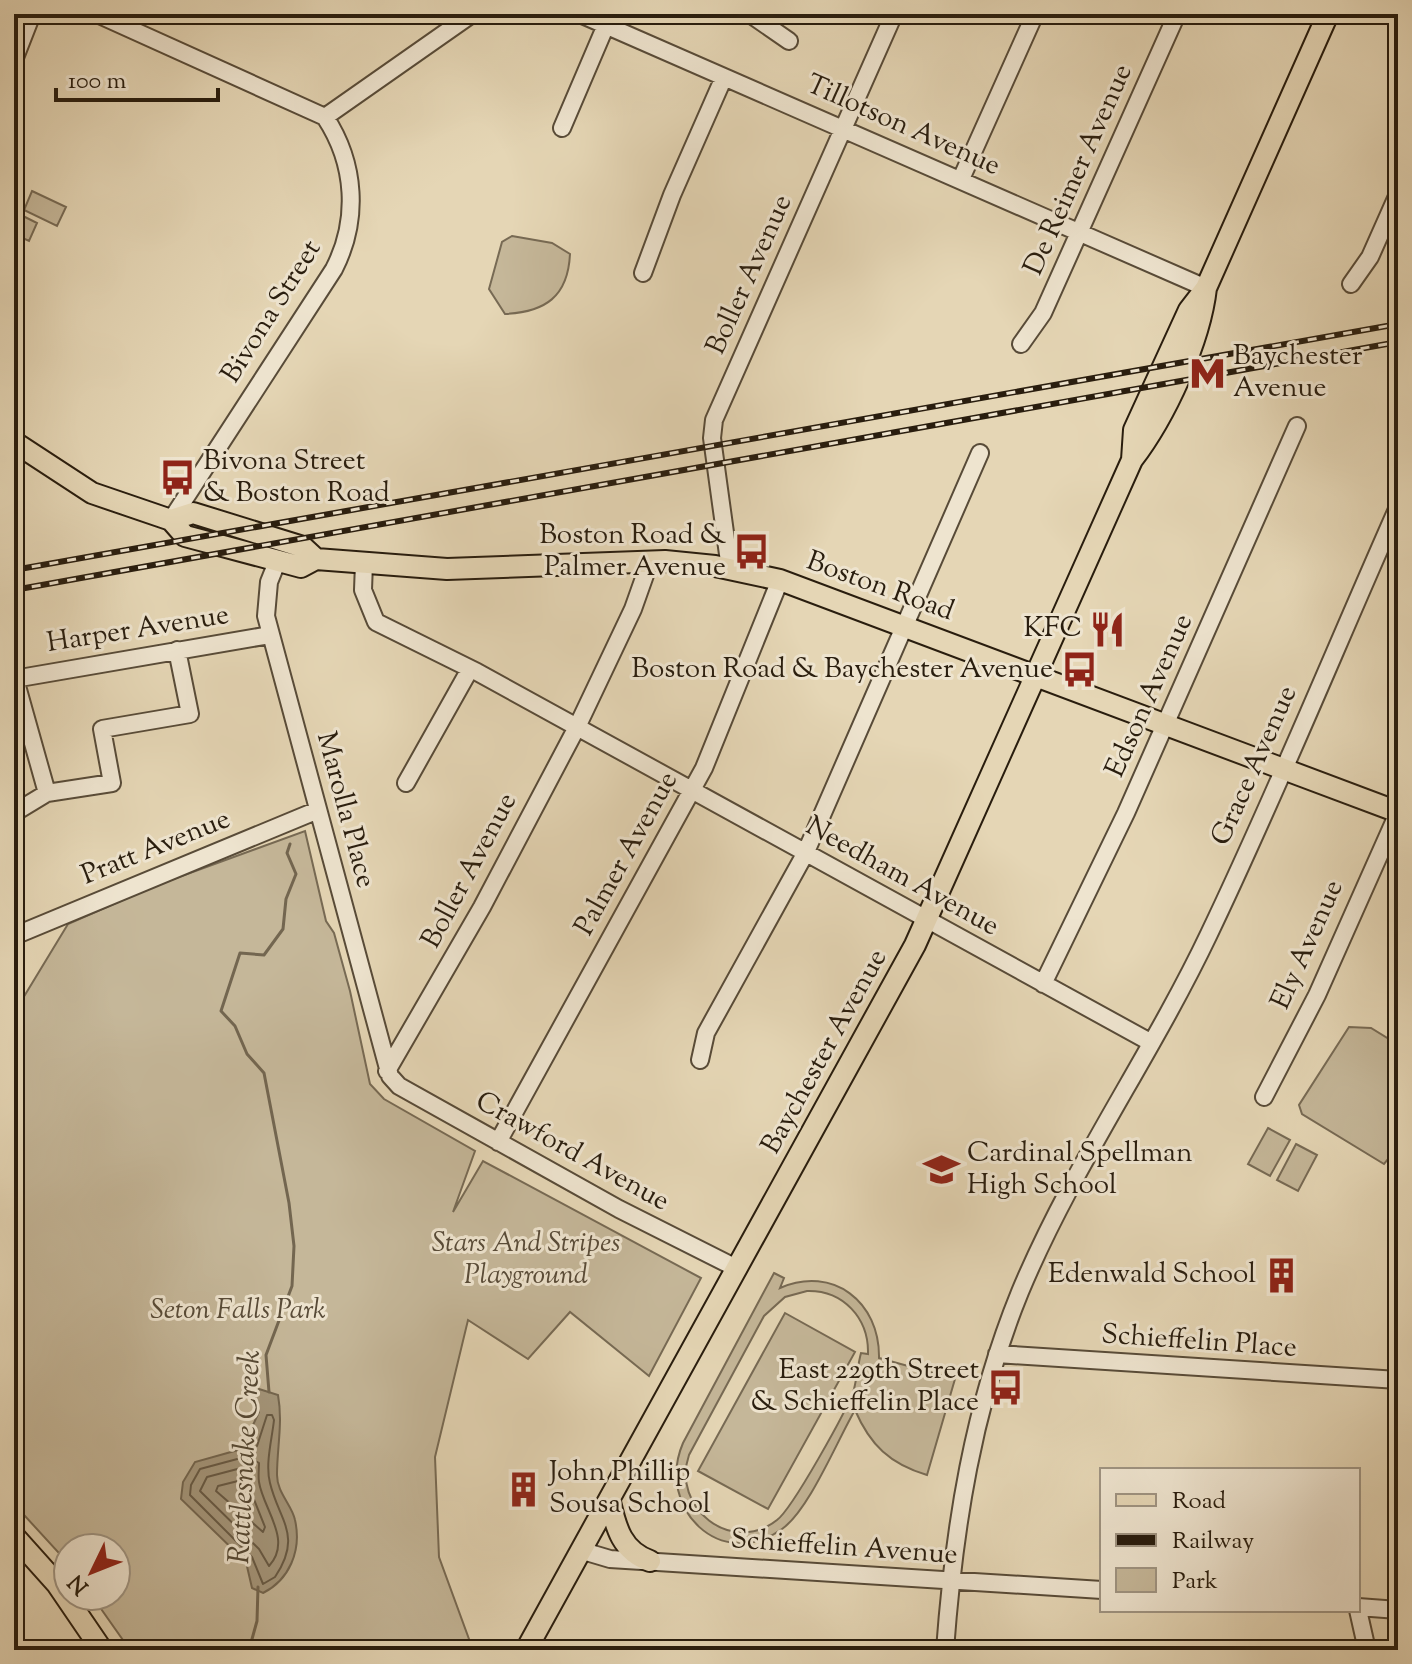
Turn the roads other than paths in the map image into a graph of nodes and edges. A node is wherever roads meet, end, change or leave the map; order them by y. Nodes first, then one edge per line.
1 (32, 14) edge
2 (97, 14) edge
3 (472, 14) edge
4 (580, 14) edge
5 (894, 14) edge
6 (1035, 14) edge
7 (1177, 14) edge
8 (1328, 14) edge
9 (1392, 14) edge
10 (752, 15) edge
11 (1398, 17) edge
12 (606, 25) junction
13 (789, 41) dead end
14 (14, 60) edge
15 (724, 77) junction
16 (325, 117) junction
17 (562, 128) dead end
18 (845, 128) junction
19 (961, 179) junction
20 (1398, 194) edge
21 (1079, 232) junction
22 (643, 273) dead end
23 (1351, 284) dead end
24 (1206, 288) junction
25 (1021, 344) dead end
26 (1297, 426) dead end
27 (14, 442) edge
28 (980, 453) dead end
29 (1398, 507) edge
30 (171, 520) junction
31 (316, 559) junction
32 (650, 561) junction
33 (277, 562) junction
34 (364, 563) junction
35 (730, 569) junction
36 (780, 580) junction
37 (905, 626) junction
38 (270, 635) junction
39 (177, 650) junction
40 (470, 669) junction
41 (1035, 673) junction
42 (15, 679) edge
43 (1166, 724) junction
44 (577, 727) junction
45 (1283, 768) junction
46 (406, 783) dead end
47 (691, 792) junction
48 (47, 793) junction
49 (318, 810) junction
50 (1398, 812) edge
51 (14, 813) edge
52 (805, 854) junction
53 (927, 921) junction
54 (14, 936) edge
55 (1043, 984) junction
56 (1150, 1042) junction
57 (700, 1060) dead end
58 (387, 1071) junction
59 (1264, 1097) dead end
60 (498, 1142) junction
61 (738, 1269) junction
62 (997, 1354) junction
63 (1398, 1380) edge
64 (610, 1502) junction
65 (14, 1536) edge
66 (583, 1551) junction
67 (650, 1561) junction
68 (950, 1581) junction
69 (1100, 1590) edge
70 (1360, 1608) edge
71 (1398, 1610) edge
72 (1359, 1612) edge
73 (98, 1648) edge
74 (526, 1650) edge
75 (945, 1650) edge
76 (1367, 1650) edge

1 - 14 street
2 - 16 street
3 - 16 street
4 - 12 street, Tillotson Avenue
5 - 18 street, Boller Avenue
6 - 19 street
7 - 21 street, De Reimer Avenue
8 - 24 main road, Baychester Avenue
9 - 11 street
10 - 13 street
12 - 15 street, Tillotson Avenue
12 - 17 street
15 - 18 street, Tillotson Avenue
15 - 22 street
16 - 30 street, Bivona Street
18 - 19 street, Tillotson Avenue
18 - 35 street, Boller Avenue
19 - 21 street, Tillotson Avenue
20 - 23 street
21 - 24 street, Tillotson Avenue
21 - 25 street, De Reimer Avenue
24 - 41 main road, Baychester Avenue
26 - 43 street, Edson Avenue
27 - 30 main road, Boston Road
28 - 37 street
29 - 45 street, Grace Avenue
30 - 31 main road, Boston Road
30 - 33 main road, Boston Road
31 - 33 main road, Boston Road
31 - 34 main road, Boston Road
32 - 34 main road, Boston Road
32 - 35 main road, Boston Road
32 - 44 street, Boller Avenue
33 - 38 street, Marolla Place
34 - 40 street, Needham Avenue
35 - 36 main road, Boston Road
36 - 37 main road, Boston Road
36 - 47 street, Palmer Avenue
37 - 41 main road, Boston Road
37 - 52 street
38 - 39 street, Harper Avenue
38 - 49 street, Marolla Place
39 - 42 street, Harper Avenue
39 - 48 street
40 - 44 street, Needham Avenue
40 - 46 street
41 - 43 main road, Boston Road
41 - 53 main road, Baychester Avenue
42 - 48 street
43 - 45 main road, Boston Road
43 - 55 street, Edson Avenue
44 - 47 street, Needham Avenue
44 - 58 street, Boller Avenue
45 - 50 main road, Boston Road
45 - 56 street, Grace Avenue
47 - 52 street, Needham Avenue
47 - 60 street, Palmer Avenue
48 - 51 street
49 - 54 street, Pratt Avenue
49 - 58 street, Marolla Place
50 - 59 street, Ely Avenue
52 - 53 street, Needham Avenue
52 - 57 street
53 - 55 street, Needham Avenue
53 - 61 main road, Baychester Avenue
55 - 56 street, Needham Avenue
56 - 62 street
58 - 60 street, Crawford Avenue
60 - 61 street, Crawford Avenue
61 - 64 main road, Baychester Avenue
62 - 63 street, Schieffelin Place
62 - 68 street
64 - 66 main road, Baychester Avenue
64 - 67 main road
65 - 73 main road
66 - 67 street, Schieffelin Avenue
66 - 74 main road, Baychester Avenue
67 - 68 street, Schieffelin Avenue
68 - 69 street, Schieffelin Avenue
68 - 75 street
70 - 71 street
72 - 76 street

